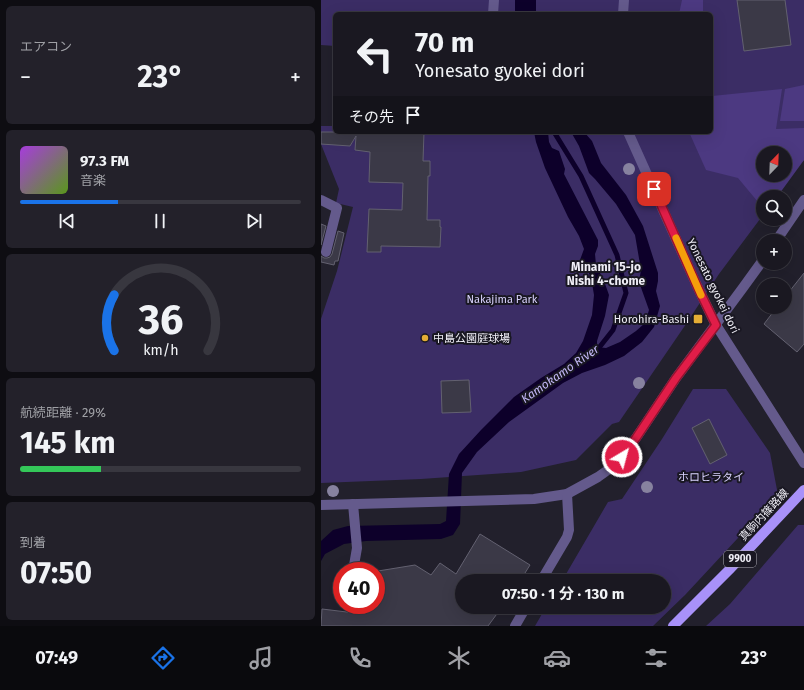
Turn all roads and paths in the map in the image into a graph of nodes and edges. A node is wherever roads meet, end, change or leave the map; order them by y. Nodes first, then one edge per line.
1 (494, 0) edge
2 (624, 0) edge
3 (493, 12) edge
4 (623, 12) edge
5 (629, 134) edge
6 (321, 200) edge
7 (804, 200) edge
8 (781, 234) edge
9 (327, 252) dead end
10 (756, 270) edge
11 (716, 325) junction
12 (804, 463) edge
13 (804, 490) edge
14 (567, 494) junction
15 (353, 504) junction
16 (321, 505) edge
17 (355, 562) edge
18 (545, 574) edge
19 (522, 614) edge
20 (515, 626) edge
21 (673, 626) edge

1 - 3 street
2 - 4 street
5 - 11 street, Yonesato gyokei dori
6 - 9 street
7 - 8 street
10 - 11 street
11 - 12 street, Yonesato gyokei dori
11 - 14 street
13 - 21 main road, 真駒内篠路線 / 9900
14 - 15 street
14 - 18 street
15 - 16 street
15 - 17 street
19 - 20 street

